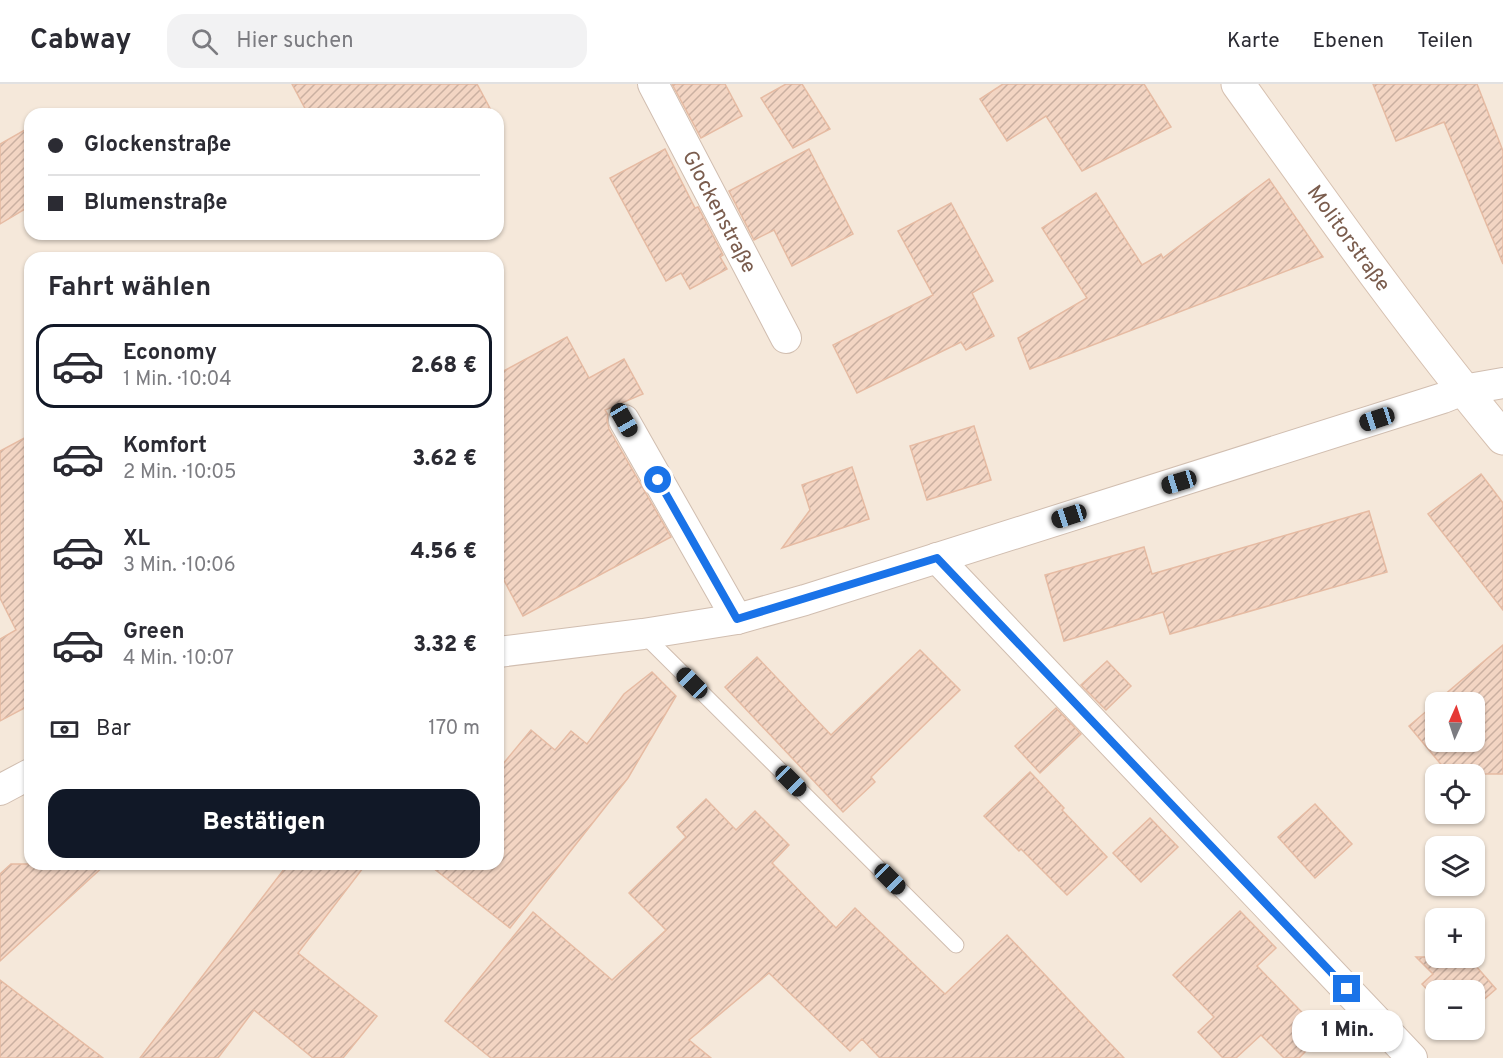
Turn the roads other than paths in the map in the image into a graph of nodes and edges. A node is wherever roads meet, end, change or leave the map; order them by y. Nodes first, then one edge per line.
1 (653, 84) edge
2 (1238, 84) edge
3 (786, 338) dead end
4 (1503, 383) edge
5 (1463, 390) junction
6 (624, 420) dead end
7 (1503, 438) edge
8 (937, 558) junction
9 (737, 619) junction
10 (643, 634) junction
11 (504, 651) edge
12 (24, 777) edge
13 (0, 790) edge
14 (956, 945) dead end
15 (1412, 1058) edge

1 - 3 street, Glockenstraße
2 - 5 main road, Molitorstraße
4 - 5 street
5 - 7 main road, Molitorstraße
5 - 8 street
6 - 9 street
8 - 9 street
8 - 15 street
9 - 10 street
10 - 11 street
10 - 14 lane
12 - 13 street

